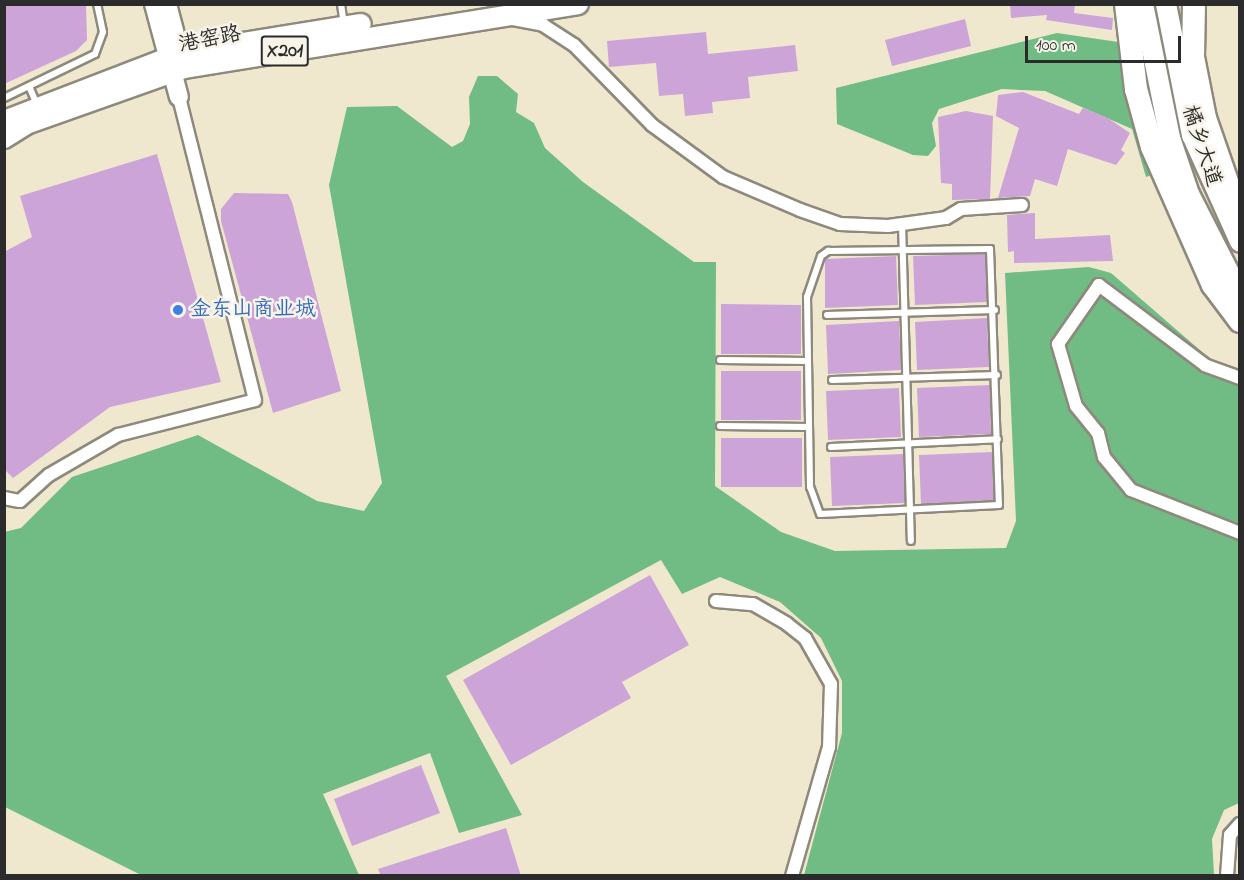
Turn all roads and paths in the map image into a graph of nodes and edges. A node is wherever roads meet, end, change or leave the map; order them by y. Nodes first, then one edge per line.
1 (97, 4) edge
2 (154, 4) edge
3 (168, 4) edge
4 (341, 4) edge
5 (578, 4) edge
6 (1166, 4) edge
7 (1194, 4) edge
8 (1138, 5) edge
9 (487, 10) edge
10 (344, 27) junction
11 (177, 63) junction
12 (29, 86) junction
13 (179, 97) joint
14 (4, 98) edge
15 (38, 105) junction
16 (4, 121) edge
17 (4, 138) edge
18 (1022, 205) dead end
19 (1239, 219) edge
20 (902, 224) junction
21 (1239, 242) edge
22 (903, 249) junction
23 (1239, 294) edge
24 (995, 310) junction
25 (905, 313) junction
26 (827, 315) dead end
27 (1239, 321) edge
28 (720, 360) dead end
29 (808, 361) junction
30 (997, 375) junction
31 (907, 378) junction
32 (1239, 378) edge
33 (832, 380) dead end
34 (720, 426) dead end
35 (809, 427) junction
36 (998, 439) junction
37 (908, 443) junction
38 (831, 447) dead end
39 (4, 498) edge
40 (910, 512) junction
41 (1239, 533) edge
42 (911, 541) dead end
43 (716, 601) dead end
44 (1239, 824) edge
45 (792, 876) edge
46 (1227, 876) edge

1 - 12 lane
2 - 11 main road
3 - 11 main road
4 - 10 lane
5 - 9 main road, 港窑路 / X201
6 - 21 main road, 橘乡大道
7 - 19 highway
8 - 23 main road, 橘乡大道
8 - 27 highway
9 - 10 main road, 港窑路 / X201
9 - 11 main road, 港窑路 / X201
9 - 20 street
10 - 11 main road, 港窑路 / X201
11 - 13 main road
11 - 15 main road, 港窑路 / X201
11 - 17 main road, 港窑路 / X201
12 - 14 lane
12 - 15 lane
13 - 39 street
15 - 16 main road, 港窑路 / X201
18 - 20 street
20 - 22 lane
22 - 24 lane
22 - 25 lane
22 - 29 lane
24 - 25 lane
24 - 30 lane
25 - 26 lane
25 - 31 lane
28 - 29 lane
29 - 35 lane
30 - 31 lane
30 - 36 lane
31 - 33 lane
31 - 37 lane
32 - 41 street
34 - 35 lane
35 - 40 lane
36 - 37 lane
36 - 40 lane
37 - 38 lane
37 - 40 lane
40 - 42 lane
43 - 45 street
44 - 46 street

